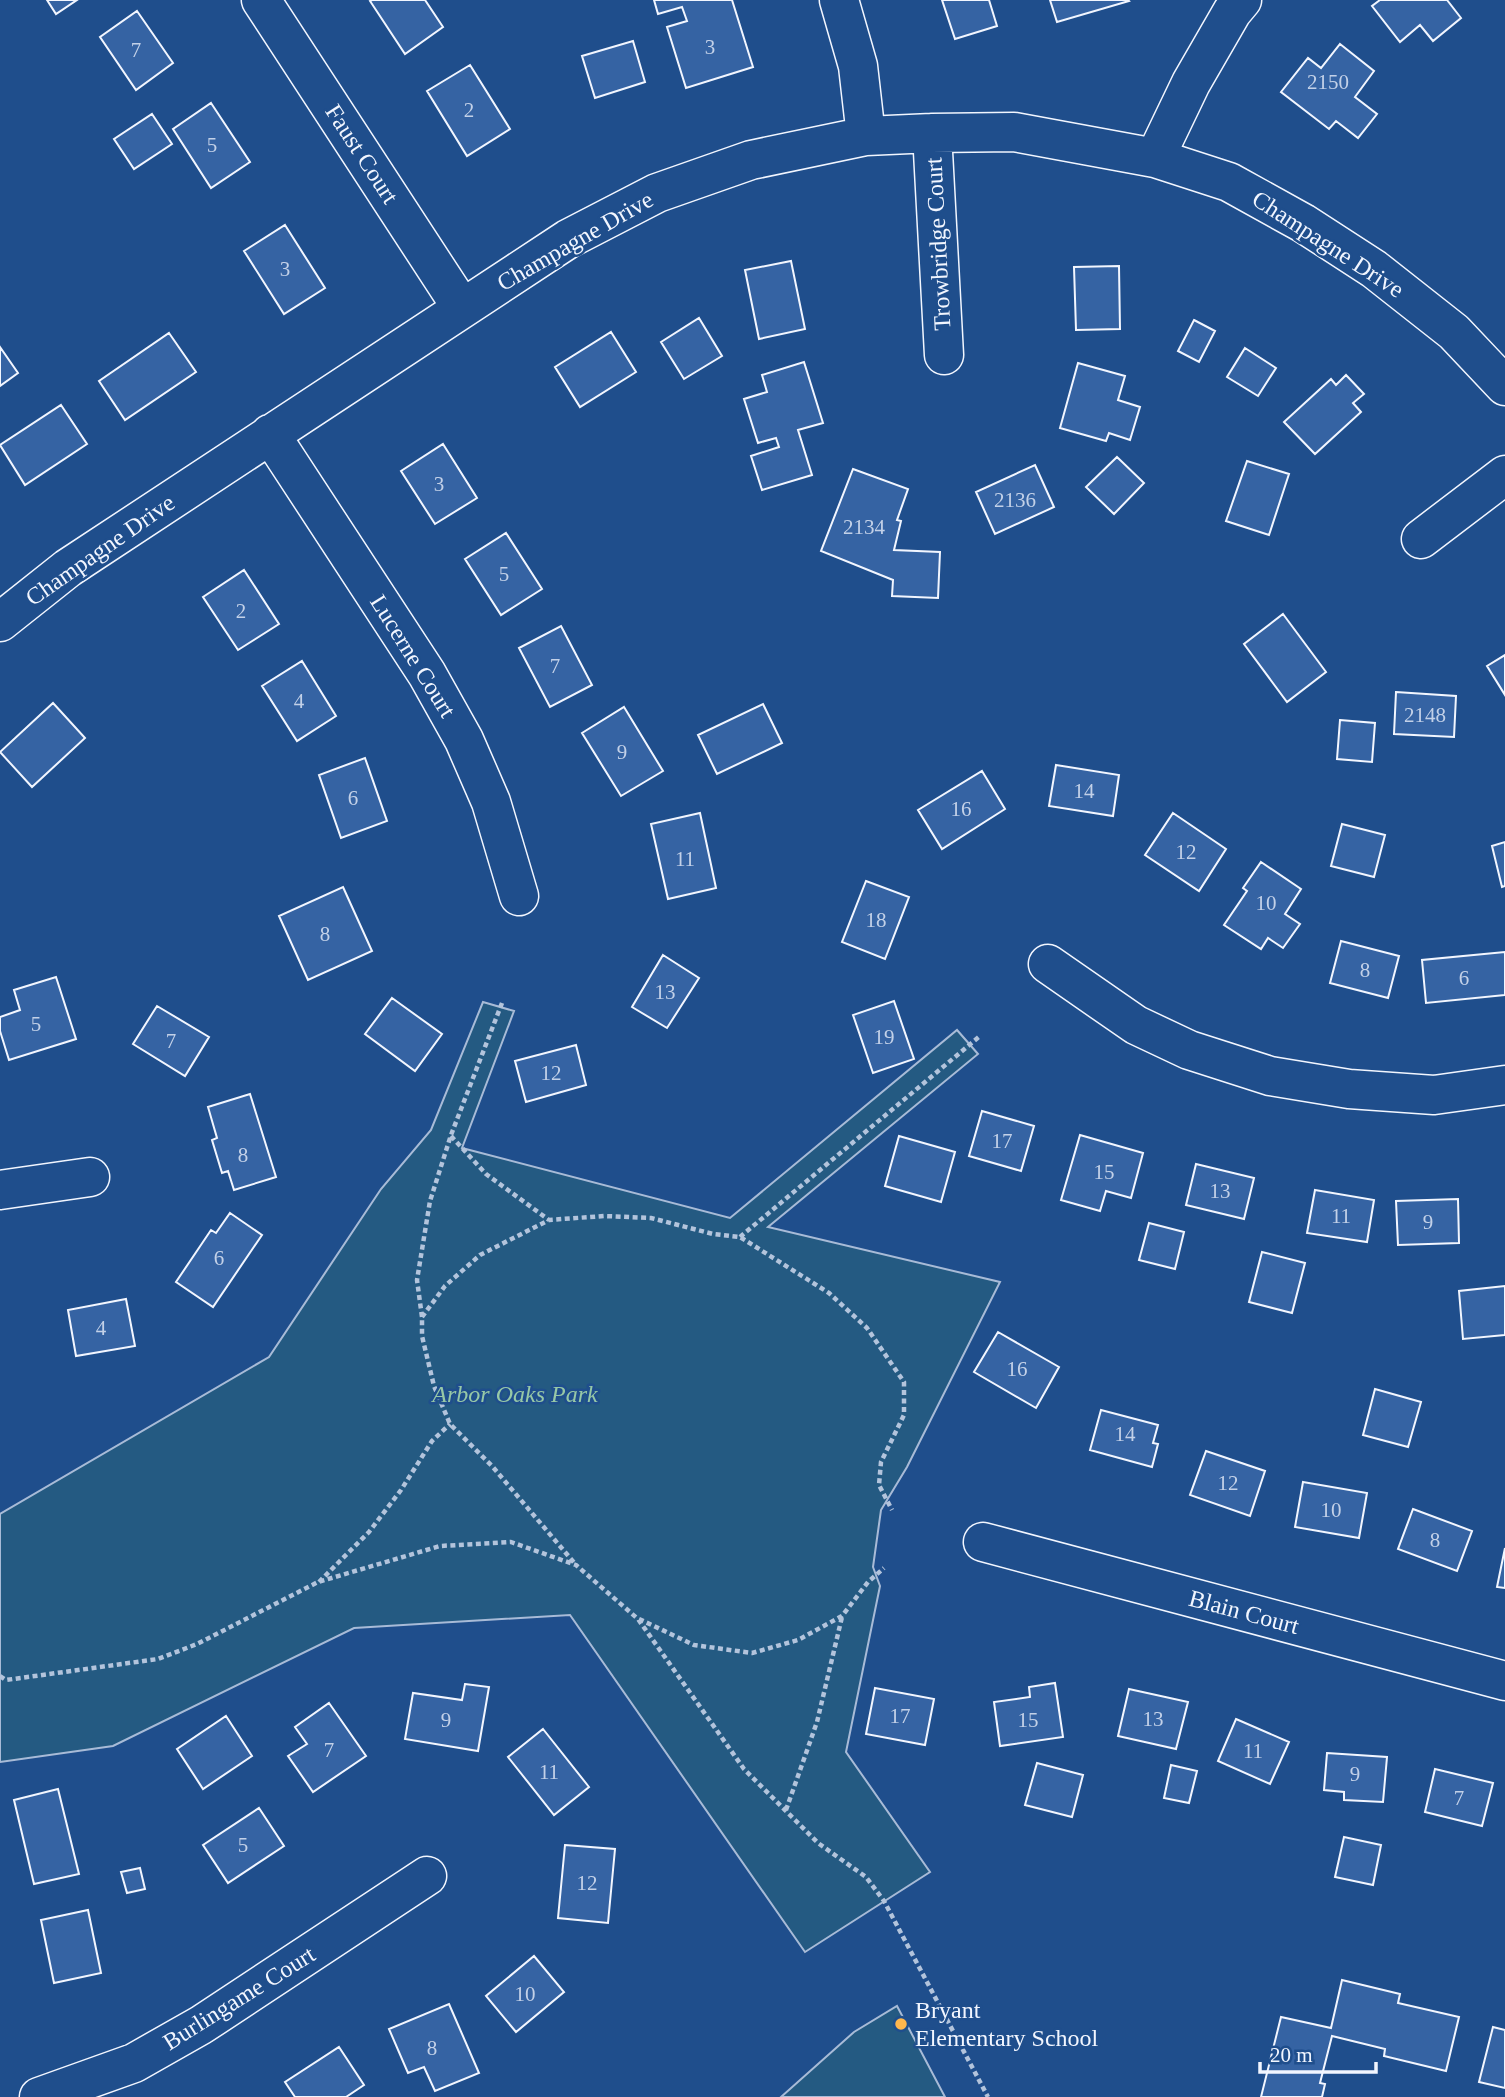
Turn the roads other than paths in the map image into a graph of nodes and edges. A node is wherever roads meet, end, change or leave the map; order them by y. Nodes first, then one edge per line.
1 (261, 0) edge
2 (839, 0) edge
3 (1242, 0) edge
4 (932, 132) junction
5 (866, 136) junction
6 (1155, 158) junction
7 (462, 308) junction
8 (944, 355) dead end
9 (1505, 386) edge
10 (270, 434) junction
11 (1505, 474) edge
12 (1421, 540) dead end
13 (1, 617) edge
14 (519, 896) dead end
15 (1048, 964) dead end
16 (1505, 1085) edge
17 (90, 1177) dead end
18 (0, 1191) edge
19 (983, 1542) dead end
20 (1505, 1681) edge
21 (427, 1876) dead end
22 (39, 2097) edge

1 - 7 street, Faust Court
2 - 5 street
3 - 6 street
4 - 5 street, Champagne Drive
4 - 6 street, Champagne Drive
4 - 8 street, Trowbridge Court
5 - 7 street, Champagne Drive
6 - 9 street, Champagne Drive
7 - 10 street, Champagne Drive
10 - 13 street, Champagne Drive
10 - 14 street, Lucerne Court
11 - 12 street
15 - 16 street
17 - 18 street
19 - 20 street, Blain Court
21 - 22 street, Burlingame Court

